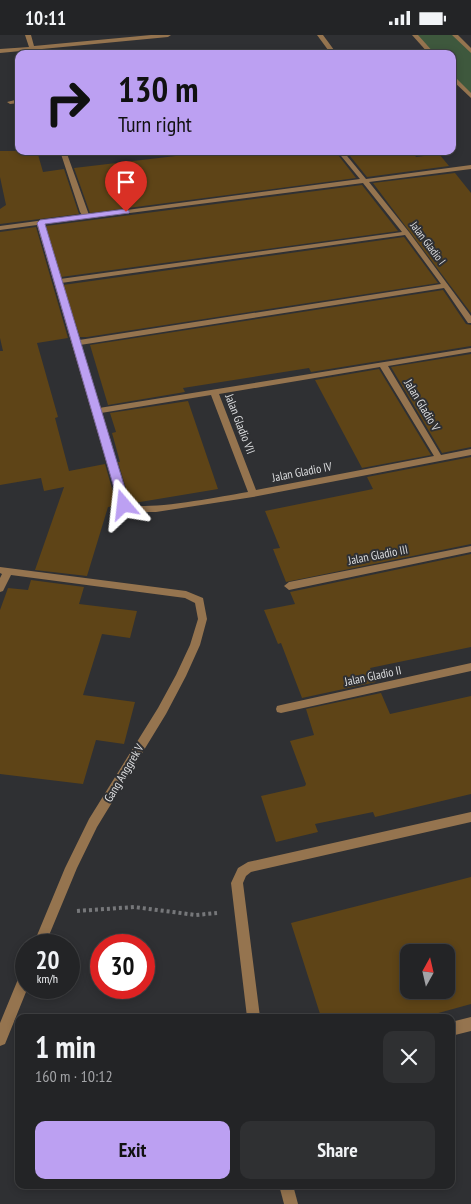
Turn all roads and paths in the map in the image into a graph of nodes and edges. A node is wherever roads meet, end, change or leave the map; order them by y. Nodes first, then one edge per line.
1 (28, 35) edge
2 (168, 35) edge
3 (320, 35) edge
4 (415, 35) edge
5 (455, 35) edge
6 (32, 48) junction
7 (331, 50) edge
8 (428, 50) edge
9 (0, 51) edge
10 (471, 51) edge
11 (456, 80) edge
12 (471, 96) edge
13 (15, 101) edge
14 (10, 102) dead end
15 (64, 155) edge
16 (343, 155) edge
17 (471, 167) edge
18 (364, 181) junction
19 (87, 217) junction
20 (40, 223) junction
21 (0, 228) edge
22 (407, 233) junction
23 (58, 281) junction
24 (445, 286) junction
25 (471, 321) edge
26 (76, 343) junction
27 (471, 351) edge
28 (383, 365) junction
29 (214, 392) junction
30 (96, 411) junction
31 (471, 452) edge
32 (440, 458) junction
33 (253, 493) junction
34 (471, 549) edge
35 (4, 571) edge
36 (290, 586) dead end
37 (0, 588) edge
38 (471, 667) edge
39 (281, 709) dead end
40 (471, 817) edge
41 (240, 911) junction
42 (47, 927) junction
43 (44, 934) edge
44 (17, 999) edge
45 (253, 1014) edge
46 (471, 1024) edge
47 (455, 1028) edge
48 (0, 1039) edge
49 (287, 1189) edge
50 (291, 1204) edge

1 - 6 street
2 - 6 street
3 - 7 street
4 - 8 street
5 - 10 street
6 - 9 street
11 - 12 street
13 - 14 street
15 - 19 street
16 - 18 street, Jalan Gladio I
17 - 18 street
18 - 19 street
18 - 22 street, Jalan Gladio I
19 - 20 street
20 - 21 street
20 - 23 street
22 - 23 street
22 - 24 street, Jalan Gladio I
23 - 26 street
24 - 25 street, Jalan Gladio I
24 - 26 street
26 - 30 street
27 - 28 street
28 - 29 street
28 - 32 street, Jalan Gladio V
29 - 30 street
29 - 33 street, Jalan Gladio VII
30 - 33 street, Jalan Gladio IV
31 - 32 street, Jalan Gladio IV
32 - 33 street, Jalan Gladio IV
34 - 36 street, Jalan Gladio III
35 - 37 street
35 - 42 street, Gang Anggrek V
38 - 39 street, Jalan Gladio II
40 - 41 street
41 - 42 path
41 - 45 street
42 - 43 street, Gang Anggrek V
44 - 48 street
46 - 47 street
49 - 50 street

